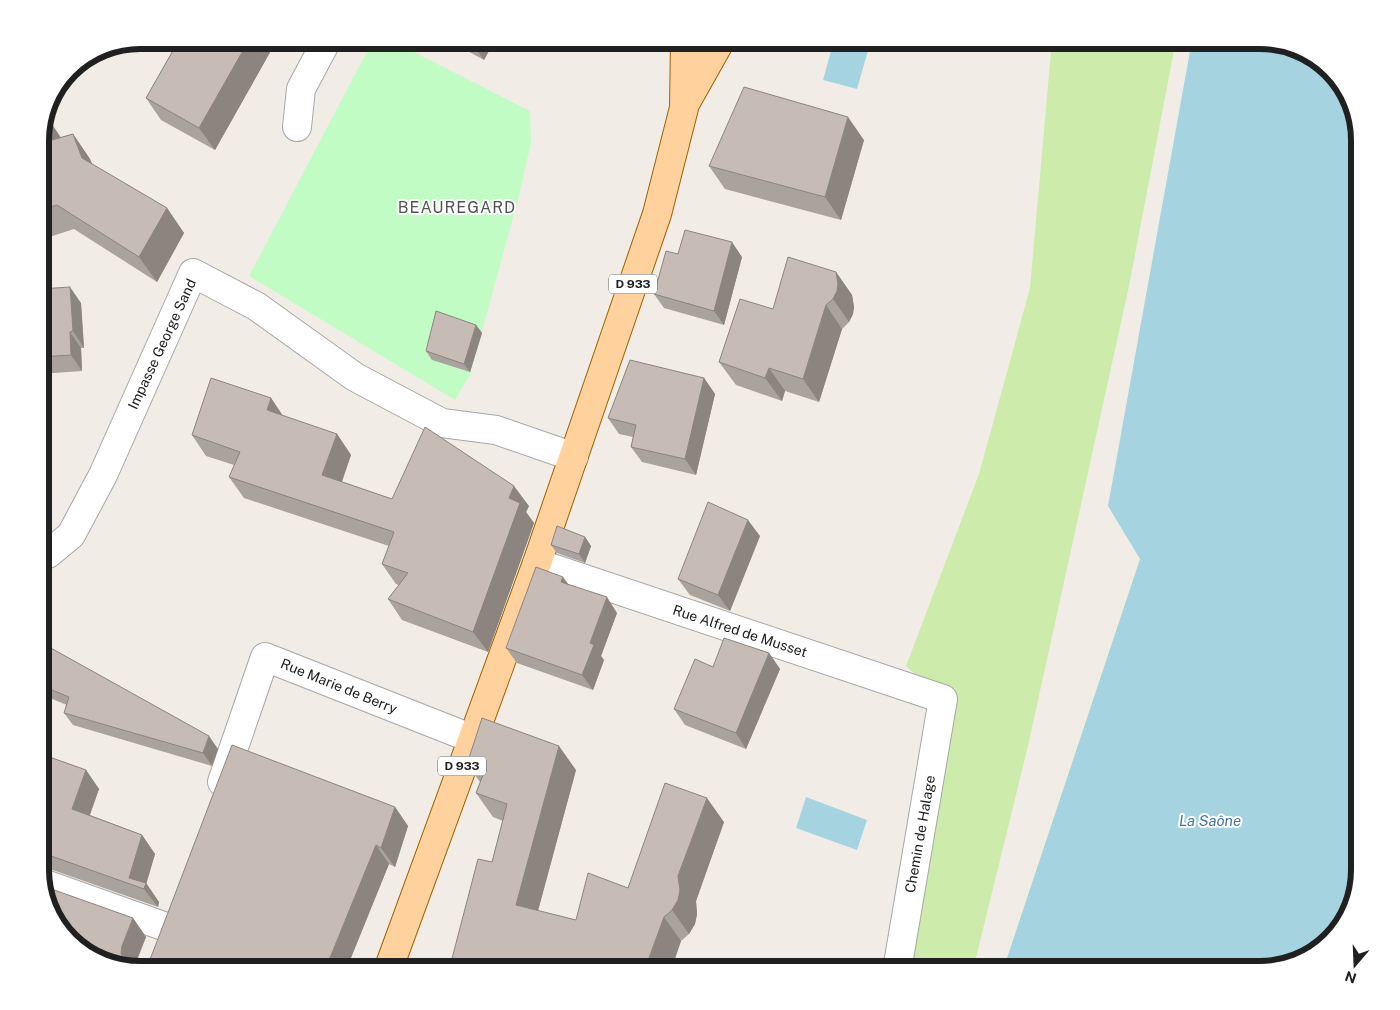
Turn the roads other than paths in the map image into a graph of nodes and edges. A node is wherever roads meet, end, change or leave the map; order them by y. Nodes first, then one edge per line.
1 (322, 49) edge
2 (685, 49) edge
3 (716, 49) edge
4 (684, 108) junction
5 (297, 127) dead end
6 (574, 457) junction
7 (49, 553) edge
8 (538, 563) junction
9 (943, 698) joint
10 (472, 739) junction
11 (213, 806) edge
12 (51, 886) edge
13 (177, 901) edge
14 (166, 927) junction
15 (156, 953) edge
16 (398, 961) edge
17 (899, 961) edge

1 - 5 street
2 - 4 main road, D 933
3 - 4 main road, D 933
4 - 6 main road, D 933
6 - 7 street, Impasse George Sand
6 - 8 main road, D 933
8 - 9 street, Rue Alfred de Musset
8 - 10 main road, D 933
9 - 17 street, Chemin de Halage
10 - 11 street, Rue Marie de Berry
10 - 16 main road, D 933
12 - 14 street
13 - 14 street
14 - 15 street

